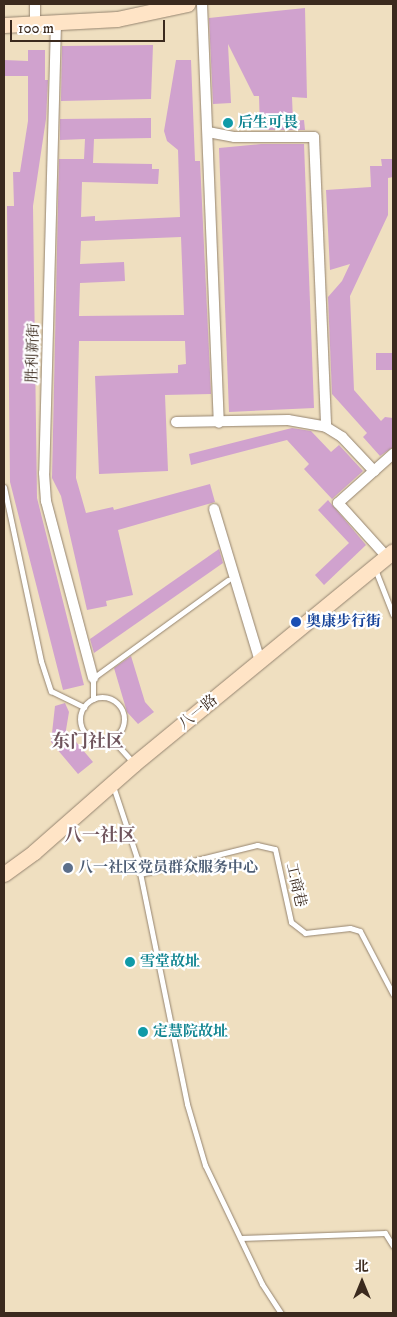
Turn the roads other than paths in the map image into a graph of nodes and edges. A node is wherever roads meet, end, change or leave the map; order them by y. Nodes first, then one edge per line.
1 (35, 4) edge
2 (187, 4) edge
3 (202, 4) edge
4 (56, 22) junction
5 (35, 24) junction
6 (4, 25) edge
7 (208, 132) junction
8 (176, 422) dead end
9 (219, 422) junction
10 (326, 426) junction
11 (393, 454) edge
12 (374, 471) junction
13 (4, 487) edge
14 (214, 509) dead end
15 (390, 554) edge
16 (375, 568) junction
17 (228, 580) dead end
18 (393, 615) edge
19 (260, 661) junction
20 (93, 678) junction
21 (93, 699) junction
22 (84, 706) junction
23 (112, 739) junction
24 (134, 764) junction
25 (112, 784) junction
26 (4, 874) edge
27 (140, 874) junction
28 (393, 994) edge
29 (241, 1238) junction
30 (393, 1246) edge
31 (281, 1313) edge

1 - 5 street
2 - 4 main road
3 - 7 street
4 - 5 main road
4 - 20 street, 胜利新街
5 - 6 main road
7 - 9 street
7 - 10 street
8 - 9 street
9 - 10 street
10 - 12 street
11 - 12 street
12 - 15 street
13 - 22 lane
14 - 19 street
15 - 16 main road, 八一路
16 - 18 lane
16 - 19 main road, 八一路
17 - 20 lane
19 - 24 main road, 八一路
20 - 21 lane
21 - 22 lane
21 - 23 lane
22 - 23 lane
23 - 24 lane
24 - 25 main road, 八一路
25 - 26 main road, 八一路
25 - 27 lane
27 - 28 lane, 工商巷
27 - 29 lane
29 - 30 lane
29 - 31 lane

